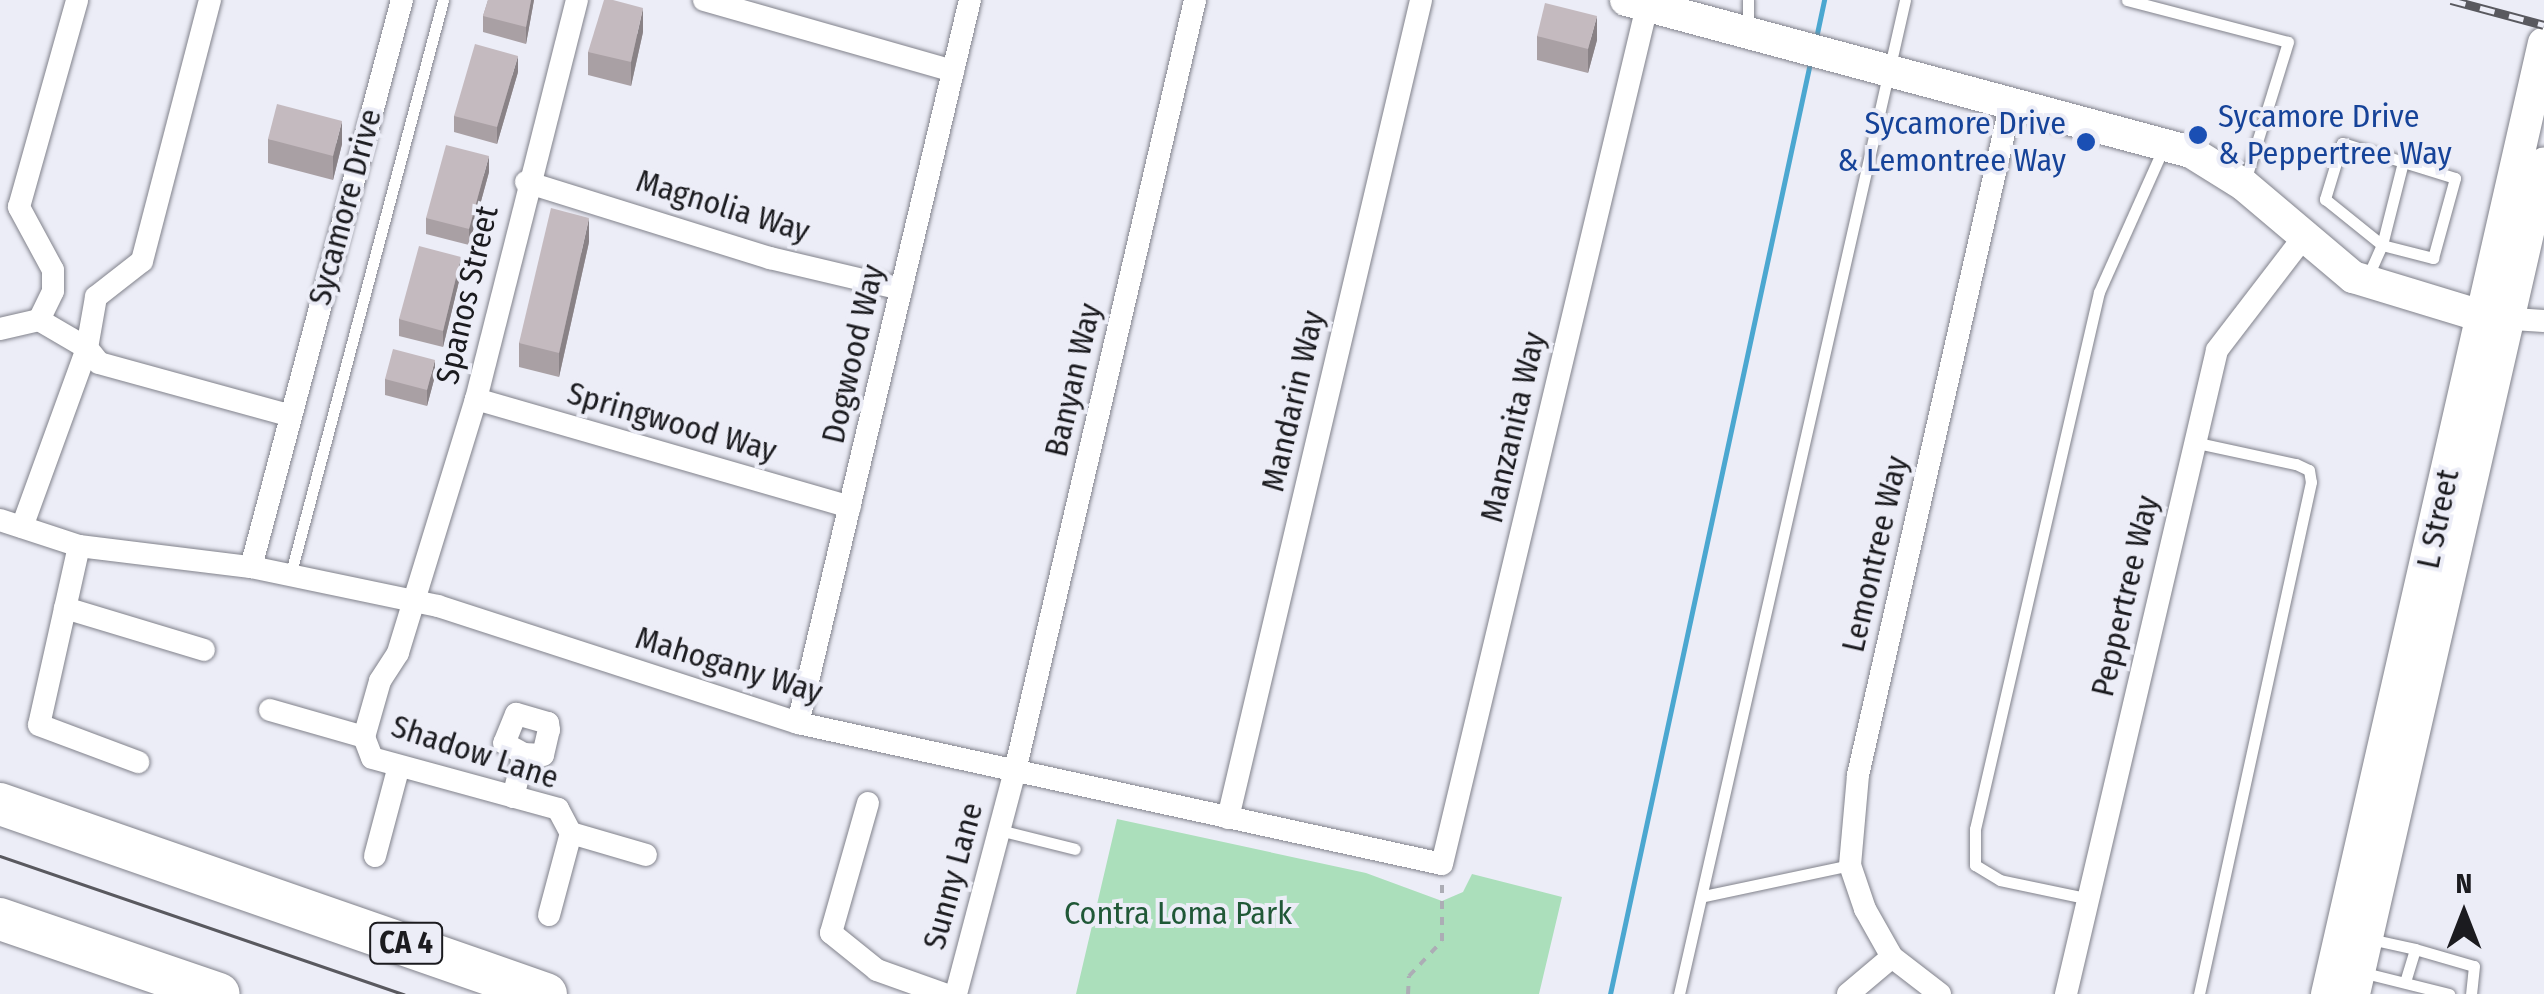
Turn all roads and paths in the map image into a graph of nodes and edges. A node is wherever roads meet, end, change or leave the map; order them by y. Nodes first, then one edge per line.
1 (77, 0) edge
2 (210, 0) edge
3 (402, 0) edge
4 (442, 0) edge
5 (576, 0) edge
6 (704, 0) edge
7 (970, 0) edge
8 (1196, 0) edge
9 (1421, 0) edge
10 (1906, 0) edge
11 (2126, 0) edge
12 (1637, 3) edge
13 (732, 4) edge
14 (1748, 16) edge
15 (2544, 42) edge
16 (1891, 70) junction
17 (954, 72) junction
18 (2011, 102) junction
19 (2166, 143) junction
20 (2403, 162) junction
21 (2544, 163) edge
22 (526, 182) junction
23 (2244, 185) junction
24 (2303, 238) junction
25 (2382, 245) junction
26 (2365, 283) junction
27 (901, 288) junction
28 (2495, 318) junction
29 (39, 320) junction
30 (2544, 321) edge
31 (0, 328) edge
32 (88, 348) junction
33 (476, 399) junction
34 (288, 415) junction
35 (2193, 442) junction
36 (850, 507) junction
37 (11, 524) edge
38 (79, 546) junction
39 (251, 567) junction
40 (289, 578) junction
41 (411, 602) junction
42 (65, 608) junction
43 (204, 650) dead end
44 (270, 710) dead end
45 (798, 723) junction
46 (364, 737) junction
47 (524, 754) dead end
48 (138, 762) dead end
49 (399, 766) junction
50 (1014, 775) junction
51 (513, 797) junction
52 (868, 803) dead end
53 (0, 804) edge
54 (1228, 818) junction
55 (999, 830) junction
56 (570, 833) junction
57 (1075, 849) dead end
58 (646, 855) dead end
59 (374, 856) dead end
60 (1442, 864) junction
61 (1850, 865) junction
62 (1704, 896) junction
63 (2090, 898) junction
64 (549, 915) dead end
65 (0, 920) edge
66 (2367, 938) junction
67 (2415, 949) junction
68 (1892, 957) junction
69 (2405, 982) junction
70 (2357, 983) edge
71 (219, 994) edge
72 (546, 994) edge
73 (944, 994) edge
74 (956, 994) edge
75 (1408, 994) edge
76 (1679, 994) edge
77 (1848, 994) edge
78 (1940, 994) edge
79 (2066, 994) edge
80 (2199, 994) edge
81 (2327, 994) edge
82 (2449, 994) edge
83 (2471, 994) edge

1 - 29 street
2 - 32 street
3 - 34 street, Sycamore Drive
4 - 40 lane
5 - 22 street, Spanos Street
6 - 13 street
7 - 17 street, Dogwood Way
8 - 50 street, Banyan Way
9 - 54 street, Mandarin Way
10 - 16 lane
11 - 23 lane
12 - 14 main road
12 - 60 street, Manzanita Way
13 - 17 street
14 - 16 main road
15 - 28 main road, L Street
16 - 18 main road
16 - 62 lane
17 - 27 street, Dogwood Way
18 - 19 main road
18 - 61 street, Lemontree Way
19 - 23 main road
19 - 63 lane
20 - 25 lane
20 - 25 lane
20 - 25 lane
21 - 28 main road, L Street
22 - 27 street, Magnolia Way
22 - 33 street, Spanos Street
23 - 24 main road
24 - 26 main road
24 - 35 street, Peppertree Way
25 - 26 lane
26 - 28 main road
27 - 36 street, Dogwood Way
28 - 30 street
28 - 66 main road, L Street
28 - 81 main road, L Street
29 - 31 street
29 - 32 street
32 - 34 street
32 - 37 street
33 - 36 street, Springwood Way
33 - 41 street, Spanos Street
34 - 39 street, Sycamore Drive
35 - 63 street, Peppertree Way
35 - 80 lane
36 - 45 street, Dogwood Way
37 - 38 street, Mahogany Way
38 - 39 street, Mahogany Way
38 - 42 street
39 - 40 street, Mahogany Way
40 - 41 street, Mahogany Way
41 - 45 street, Mahogany Way
41 - 46 street, Shadow Lane
42 - 43 street
42 - 48 street
44 - 46 street
45 - 50 street, Mahogany Way
46 - 49 street, Shadow Lane
47 - 51 street
49 - 51 street, Shadow Lane
49 - 59 street
50 - 54 street, Mahogany Way
50 - 55 street, Sunny Lane
51 - 56 street, Shadow Lane
52 - 73 street, Sunny Lane
53 - 72 highway, CA 4
54 - 60 street, Mahogany Way
55 - 57 lane
55 - 74 street, Sunny Lane
56 - 58 street, Shadow Lane
56 - 64 street
60 - 75 path
61 - 62 lane
61 - 68 street, Lemontree Way
62 - 76 lane
63 - 79 street, Peppertree Way
65 - 71 highway
66 - 67 lane
66 - 70 main road, L Street
67 - 69 lane
67 - 83 lane
68 - 77 street
68 - 78 street, Lemontree Way
69 - 70 lane
69 - 82 lane

